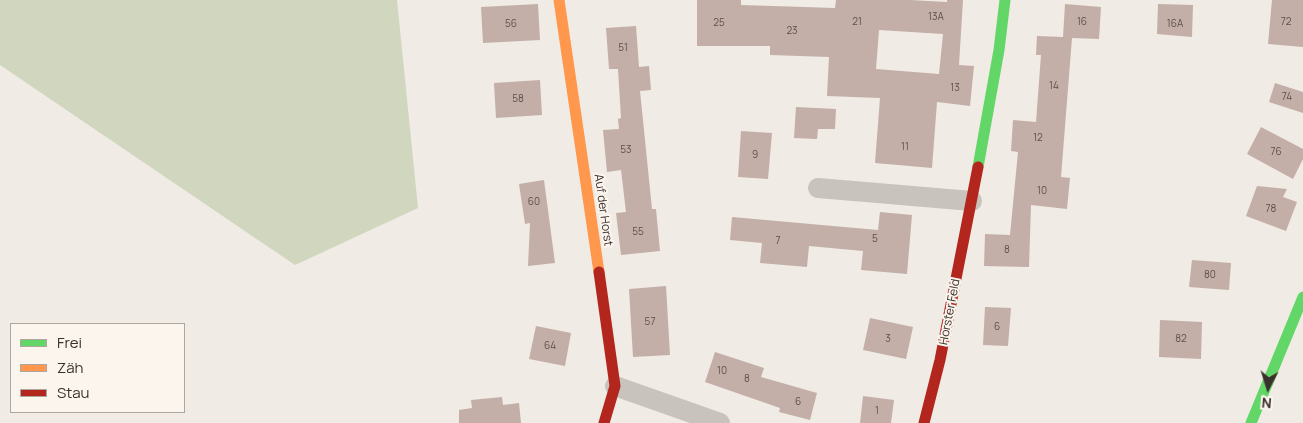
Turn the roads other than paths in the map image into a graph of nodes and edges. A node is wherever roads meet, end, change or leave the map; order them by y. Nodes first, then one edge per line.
1 (559, 0) edge
2 (1005, 0) edge
3 (818, 188) dead end
4 (972, 201) junction
5 (1303, 297) edge
6 (614, 386) junction
7 (604, 423) edge
8 (720, 423) edge
9 (924, 423) edge
10 (1251, 423) edge

1 - 6 street, Auf der Horst
2 - 4 street, Horster Feld
3 - 4 street
4 - 9 street, Horster Feld
5 - 10 street
6 - 7 street, Auf der Horst
6 - 8 street

